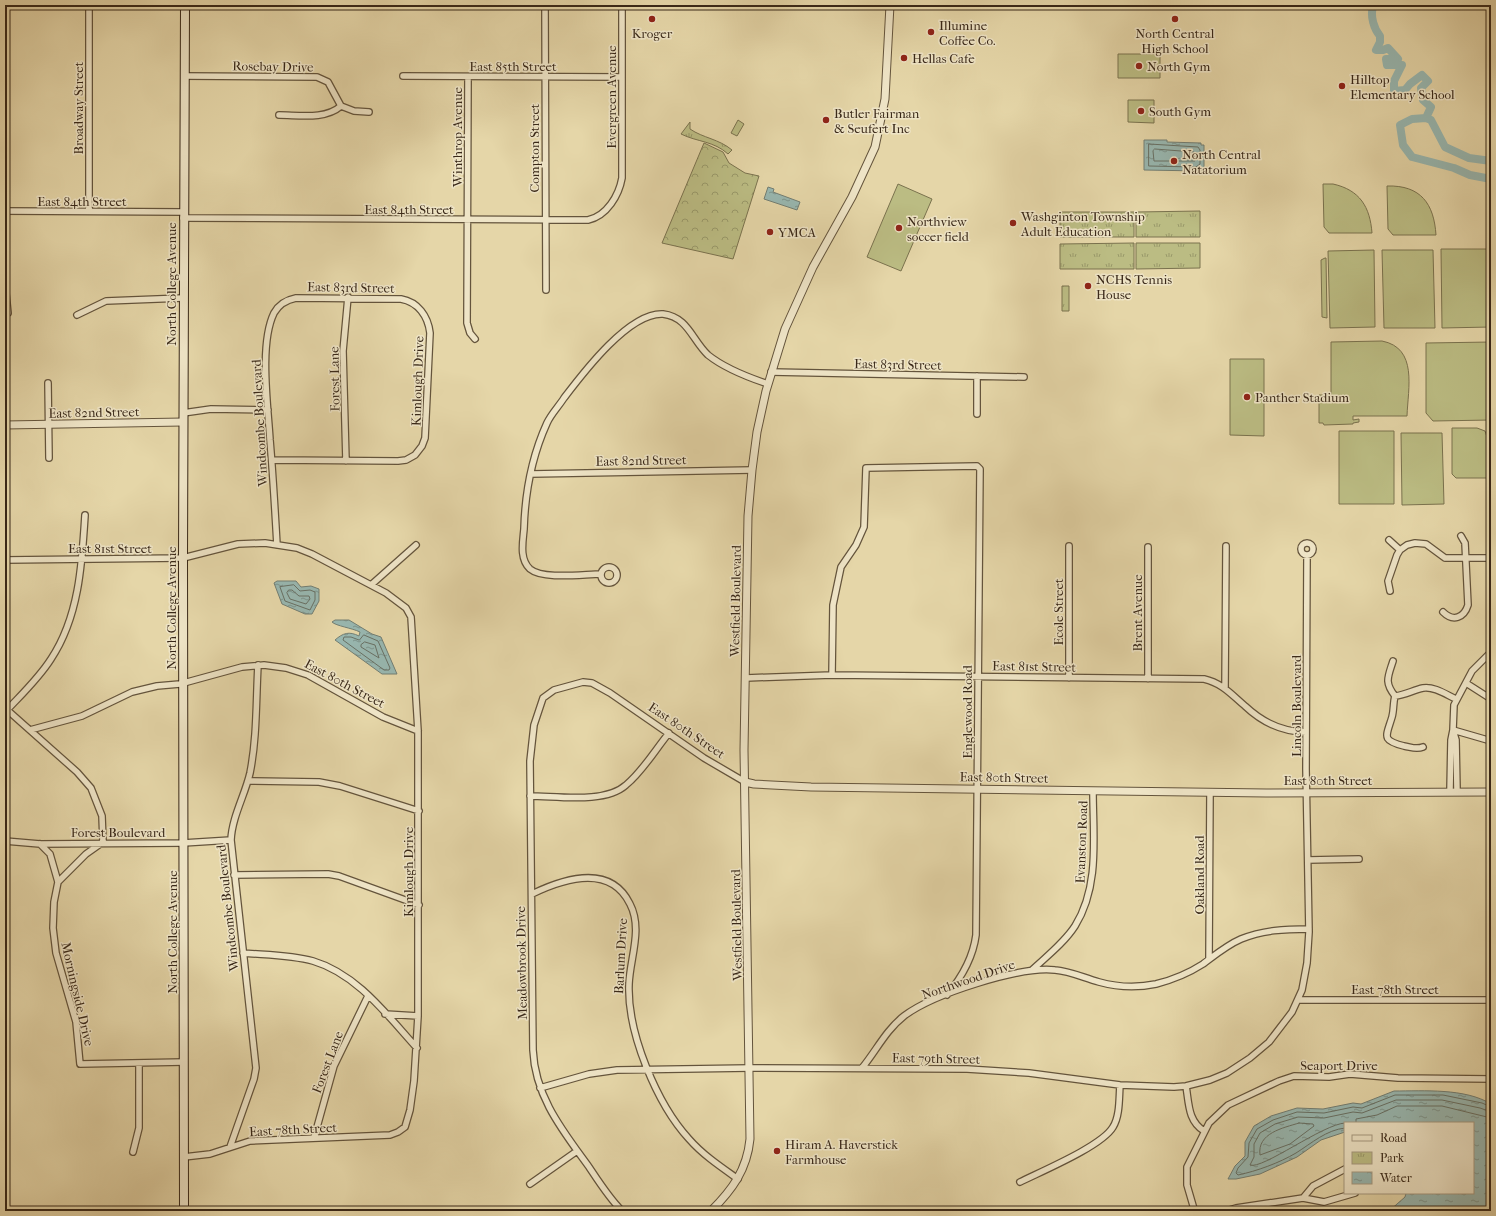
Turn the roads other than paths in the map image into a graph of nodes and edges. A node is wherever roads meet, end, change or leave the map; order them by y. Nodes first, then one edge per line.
1 (89, 5) edge
2 (184, 5) edge
3 (545, 5) edge
4 (622, 5) edge
5 (890, 5) edge
6 (184, 76) junction
7 (403, 76) dead end
8 (468, 77) junction
9 (622, 77) junction
10 (545, 78) junction
11 (341, 106) junction
12 (369, 112) dead end
13 (279, 115) dead end
14 (620, 190) joint
15 (5, 211) edge
16 (89, 212) junction
17 (183, 215) junction
18 (545, 219) junction
19 (467, 220) junction
20 (5, 284) edge
21 (546, 290) dead end
22 (183, 298) junction
23 (348, 298) junction
24 (282, 304) joint
25 (419, 308) joint
26 (8, 313) dead end
27 (77, 315) dead end
28 (475, 339) dead end
29 (771, 372) junction
30 (977, 376) junction
31 (1024, 377) dead end
32 (48, 383) dead end
33 (768, 384) junction
34 (268, 410) junction
35 (183, 413) junction
36 (977, 414) dead end
37 (183, 422) junction
38 (48, 424) junction
39 (5, 425) edge
40 (48, 458) dead end
41 (272, 460) junction
42 (346, 461) junction
43 (752, 470) junction
44 (531, 474) junction
45 (84, 515) dead end
46 (1461, 536) dead end
47 (1389, 540) dead end
48 (277, 544) junction
49 (416, 545) dead end
50 (1069, 546) dead end
51 (1226, 546) dead end
52 (1148, 547) dead end
53 (1400, 550) junction
54 (1307, 556) dead end
55 (183, 558) junction
56 (1466, 558) junction
57 (1491, 558) edge
58 (81, 559) junction
59 (5, 560) edge
60 (601, 574) dead end
61 (371, 585) junction
62 (1390, 591) dead end
63 (1443, 612) dead end
64 (410, 614) joint
65 (1491, 652) edge
66 (1393, 661) dead end
67 (258, 665) junction
68 (832, 675) junction
69 (978, 676) junction
70 (746, 678) junction
71 (1068, 678) junction
72 (1148, 679) junction
73 (184, 682) junction
74 (1466, 683) junction
75 (1225, 688) junction
76 (549, 693) joint
77 (1395, 696) junction
78 (1456, 699) junction
79 (1491, 699) edge
80 (6, 709) edge
81 (30, 730) junction
82 (1453, 730) junction
83 (418, 731) junction
84 (669, 732) junction
85 (1306, 732) junction
86 (1491, 741) edge
87 (1423, 748) dead end
88 (248, 781) junction
89 (745, 782) junction
90 (977, 789) junction
91 (1093, 791) junction
92 (1454, 791) junction
93 (1210, 792) junction
94 (1491, 792) edge
95 (1307, 793) junction
96 (530, 796) junction
97 (419, 811) junction
98 (231, 840) junction
99 (5, 841) edge
100 (103, 842) junction
101 (184, 843) junction
102 (40, 844) junction
103 (1358, 859) dead end
104 (1308, 860) junction
105 (234, 875) junction
106 (58, 882) junction
107 (532, 894) junction
108 (419, 904) junction
109 (1309, 929) junction
110 (243, 953) junction
111 (1209, 958) junction
112 (1032, 970) junction
113 (947, 995) junction
114 (368, 996) junction
115 (1298, 1000) junction
116 (1491, 1000) edge
117 (385, 1014) junction
118 (418, 1016) junction
119 (417, 1048) junction
120 (184, 1062) junction
121 (139, 1063) junction
122 (750, 1068) junction
123 (862, 1068) junction
124 (646, 1070) junction
125 (1491, 1079) edge
126 (1120, 1085) junction
127 (1186, 1086) junction
128 (540, 1088) junction
129 (403, 1128) joint
130 (1204, 1131) junction
131 (314, 1138) junction
132 (230, 1147) junction
133 (577, 1151) junction
134 (133, 1152) dead end
135 (184, 1157) junction
136 (1344, 1170) edge
137 (738, 1179) junction
138 (1020, 1182) dead end
139 (530, 1184) dead end
140 (1352, 1194) edge
141 (1303, 1198) junction
142 (1195, 1210) edge
143 (184, 1211) edge
144 (622, 1211) edge
145 (711, 1211) edge
146 (1226, 1211) edge

1 - 16 street, Broadway Street
2 - 6 main road, North College Avenue
3 - 10 street, Compton Street
4 - 9 street, Evergreen Avenue
5 - 29 street, Westfield Boulevard
6 - 11 street, Rosebay Drive
6 - 17 main road, North College Avenue
7 - 8 street, East 85th Street
8 - 10 street, East 85th Street
8 - 19 street, Winthrop Avenue
9 - 10 street, East 85th Street
9 - 14 street, Evergreen Avenue
10 - 18 street, Compton Street
11 - 12 street
11 - 13 street
14 - 18 street, East 84th Street
15 - 16 street, East 84th Street
16 - 17 street, East 84th Street
17 - 19 street, East 84th Street
17 - 22 main road, North College Avenue
18 - 19 street, East 84th Street
18 - 21 street, Compton Street
19 - 28 street, Winthrop Avenue
20 - 26 street
22 - 27 street
22 - 35 main road, North College Avenue
23 - 24 street, East 83rd Street
23 - 25 street, East 83rd Street
23 - 42 street, Forest Lane
24 - 34 street, Windcombe Boulevard
25 - 42 street, Kimlough Drive
29 - 30 street, East 83rd Street
29 - 33 street, Westfield Boulevard
30 - 31 street, East 83rd Street
30 - 36 street
32 - 38 street
33 - 43 street, Westfield Boulevard
33 - 44 street
34 - 35 street
34 - 41 street, Windcombe Boulevard
35 - 37 main road, North College Avenue
37 - 38 street, East 82nd Street
37 - 55 main road, North College Avenue
38 - 39 street, East 82nd Street
38 - 40 street
41 - 42 street
41 - 48 street, Windcombe Boulevard
43 - 44 street, East 82nd Street
43 - 70 street, Westfield Boulevard
44 - 60 street
45 - 58 street
46 - 56 street
47 - 53 street
48 - 55 street, East 81st Street
48 - 61 street, East 81st Street
49 - 61 street
50 - 71 street, Ecole Street
51 - 75 street
52 - 72 street, Brent Avenue
53 - 56 street
53 - 62 street
54 - 85 street, Lincoln Boulevard
55 - 58 street, East 81st Street
55 - 73 main road, North College Avenue
56 - 57 street
56 - 63 street
58 - 59 street, East 81st Street
58 - 80 street
61 - 64 street, East 81st Street
64 - 83 street, Kimlough Drive
65 - 74 street
66 - 77 street
67 - 73 street, East 80th Street
67 - 83 street, East 80th Street
67 - 88 street, Windcombe Boulevard
68 - 69 street, East 81st Street
68 - 69 street, Englewood Road
68 - 70 street, East 81st Street
69 - 71 street, East 81st Street
69 - 90 street, Englewood Road
70 - 89 street, Westfield Boulevard
71 - 72 street, East 81st Street
72 - 75 street, East 81st Street
73 - 81 street, East 80th Street
73 - 101 main road, North College Avenue
74 - 78 street
74 - 79 street
75 - 85 street, East 81st Street
76 - 84 street, East 80th Street
76 - 96 street, Meadowbrook Drive
77 - 78 street
77 - 87 street
78 - 82 street
80 - 81 street
81 - 100 street
82 - 86 street
82 - 92 street
83 - 97 street, Kimlough Drive
84 - 89 street, East 80th Street
84 - 96 street
85 - 95 street, Lincoln Boulevard
88 - 97 street
88 - 98 street, Windcombe Boulevard
89 - 90 street, East 80th Street
89 - 122 street, Westfield Boulevard
90 - 91 street, East 80th Street
90 - 113 street, Englewood Road
91 - 93 street, East 80th Street
91 - 112 street, Evanston Road
92 - 94 street, East 80th Street
92 - 95 street, East 80th Street
93 - 95 street, East 80th Street
93 - 111 street, Oakland Road
95 - 104 street, Lincoln Boulevard
96 - 107 street, Meadowbrook Drive
97 - 108 street, Kimlough Drive
98 - 101 street, Forest Boulevard
98 - 105 street, Windcombe Boulevard
99 - 102 street, Forest Boulevard
100 - 101 street, Forest Boulevard
100 - 102 street, Forest Boulevard
100 - 106 street
101 - 120 main road, North College Avenue
102 - 106 street, Morningside Drive
103 - 104 street
104 - 109 street, Lincoln Boulevard
105 - 108 street
105 - 110 street, Windcombe Boulevard
106 - 121 street, Morningside Drive
107 - 124 street, Barlum Drive
107 - 128 street, Meadowbrook Drive
108 - 118 street, Kimlough Drive
109 - 111 street, Northwood Drive
109 - 115 street, Lincoln Boulevard
110 - 114 street
110 - 132 street, Windcombe Boulevard
111 - 112 street, Northwood Drive
112 - 113 street, Northwood Drive
113 - 123 street, Northwood Drive
114 - 117 street
114 - 131 street, Forest Lane
115 - 116 street, East 78th Street
115 - 127 street, East 79th Street
117 - 118 street
117 - 119 street
118 - 119 street, Kimlough Drive
119 - 129 street, Kimlough Drive
120 - 121 street
120 - 135 main road, North College Avenue
121 - 134 street
122 - 123 street, East 79th Street
122 - 124 street, East 79th Street
122 - 137 street, Westfield Boulevard
123 - 126 street, East 79th Street
124 - 128 street, East 79th Street
124 - 137 street, Barlum Drive
125 - 130 street, Seaport Drive
126 - 127 street, East 79th Street
126 - 138 street
127 - 130 street
128 - 133 street, Meadowbrook Drive
129 - 131 street, East 78th Street
130 - 142 street, Seaport Drive
131 - 132 street, East 78th Street
132 - 135 street, East 78th Street
133 - 139 street
133 - 144 street, Meadowbrook Drive
135 - 143 main road, North College Avenue
136 - 141 street
137 - 145 street, Westfield Boulevard
140 - 141 street
141 - 146 street

